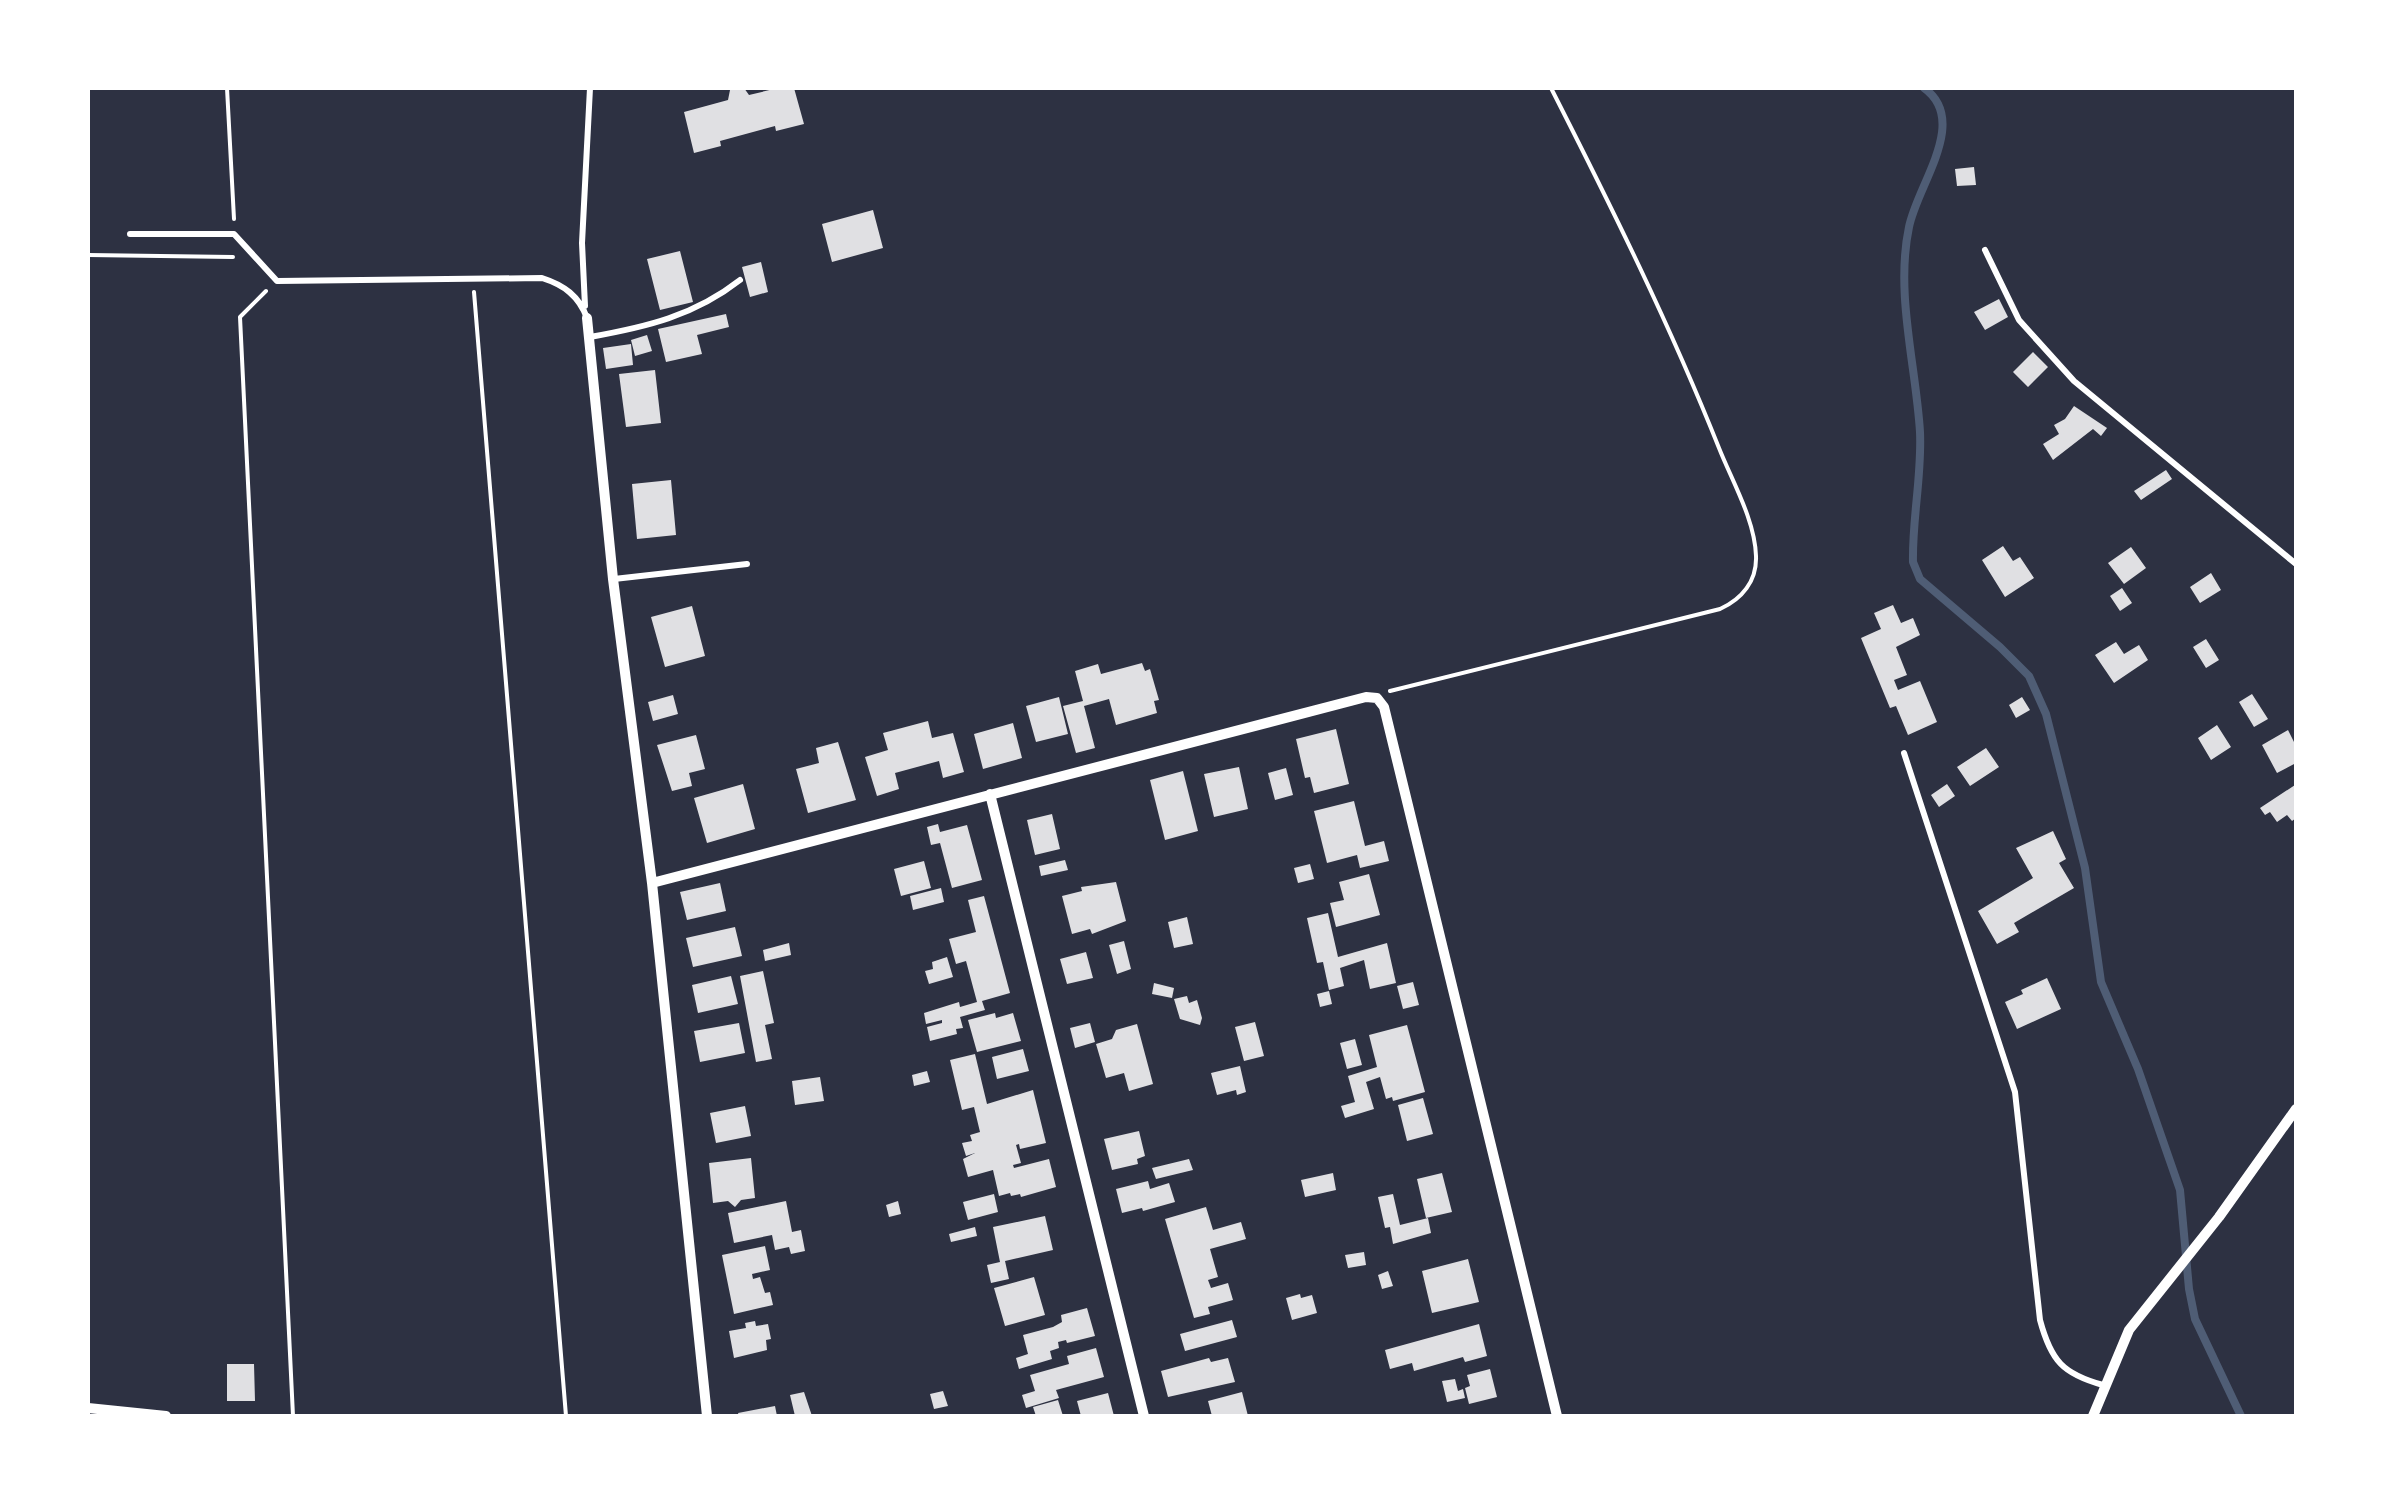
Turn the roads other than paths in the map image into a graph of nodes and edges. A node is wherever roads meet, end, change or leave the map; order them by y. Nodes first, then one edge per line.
1 (590, 88) edge
2 (130, 234) dead end
3 (1985, 250) dead end
4 (740, 280) dead end
5 (586, 318) junction
6 (588, 337) junction
7 (747, 564) dead end
8 (2296, 564) edge
9 (612, 579) junction
10 (1904, 753) dead end
11 (990, 794) junction
12 (652, 882) junction
13 (2296, 1109) edge
14 (2103, 1386) junction
15 (88, 1408) edge
16 (166, 1416) edge
17 (707, 1416) edge
18 (1144, 1416) edge
19 (1557, 1416) edge
20 (2093, 1416) edge

1 - 5 lane
2 - 5 lane
3 - 8 lane
4 - 6 lane
5 - 6 street
6 - 9 street
7 - 9 lane
9 - 12 street
10 - 14 lane
11 - 12 street
11 - 18 street
11 - 19 street
12 - 17 street
13 - 14 street
14 - 20 street
15 - 16 street

